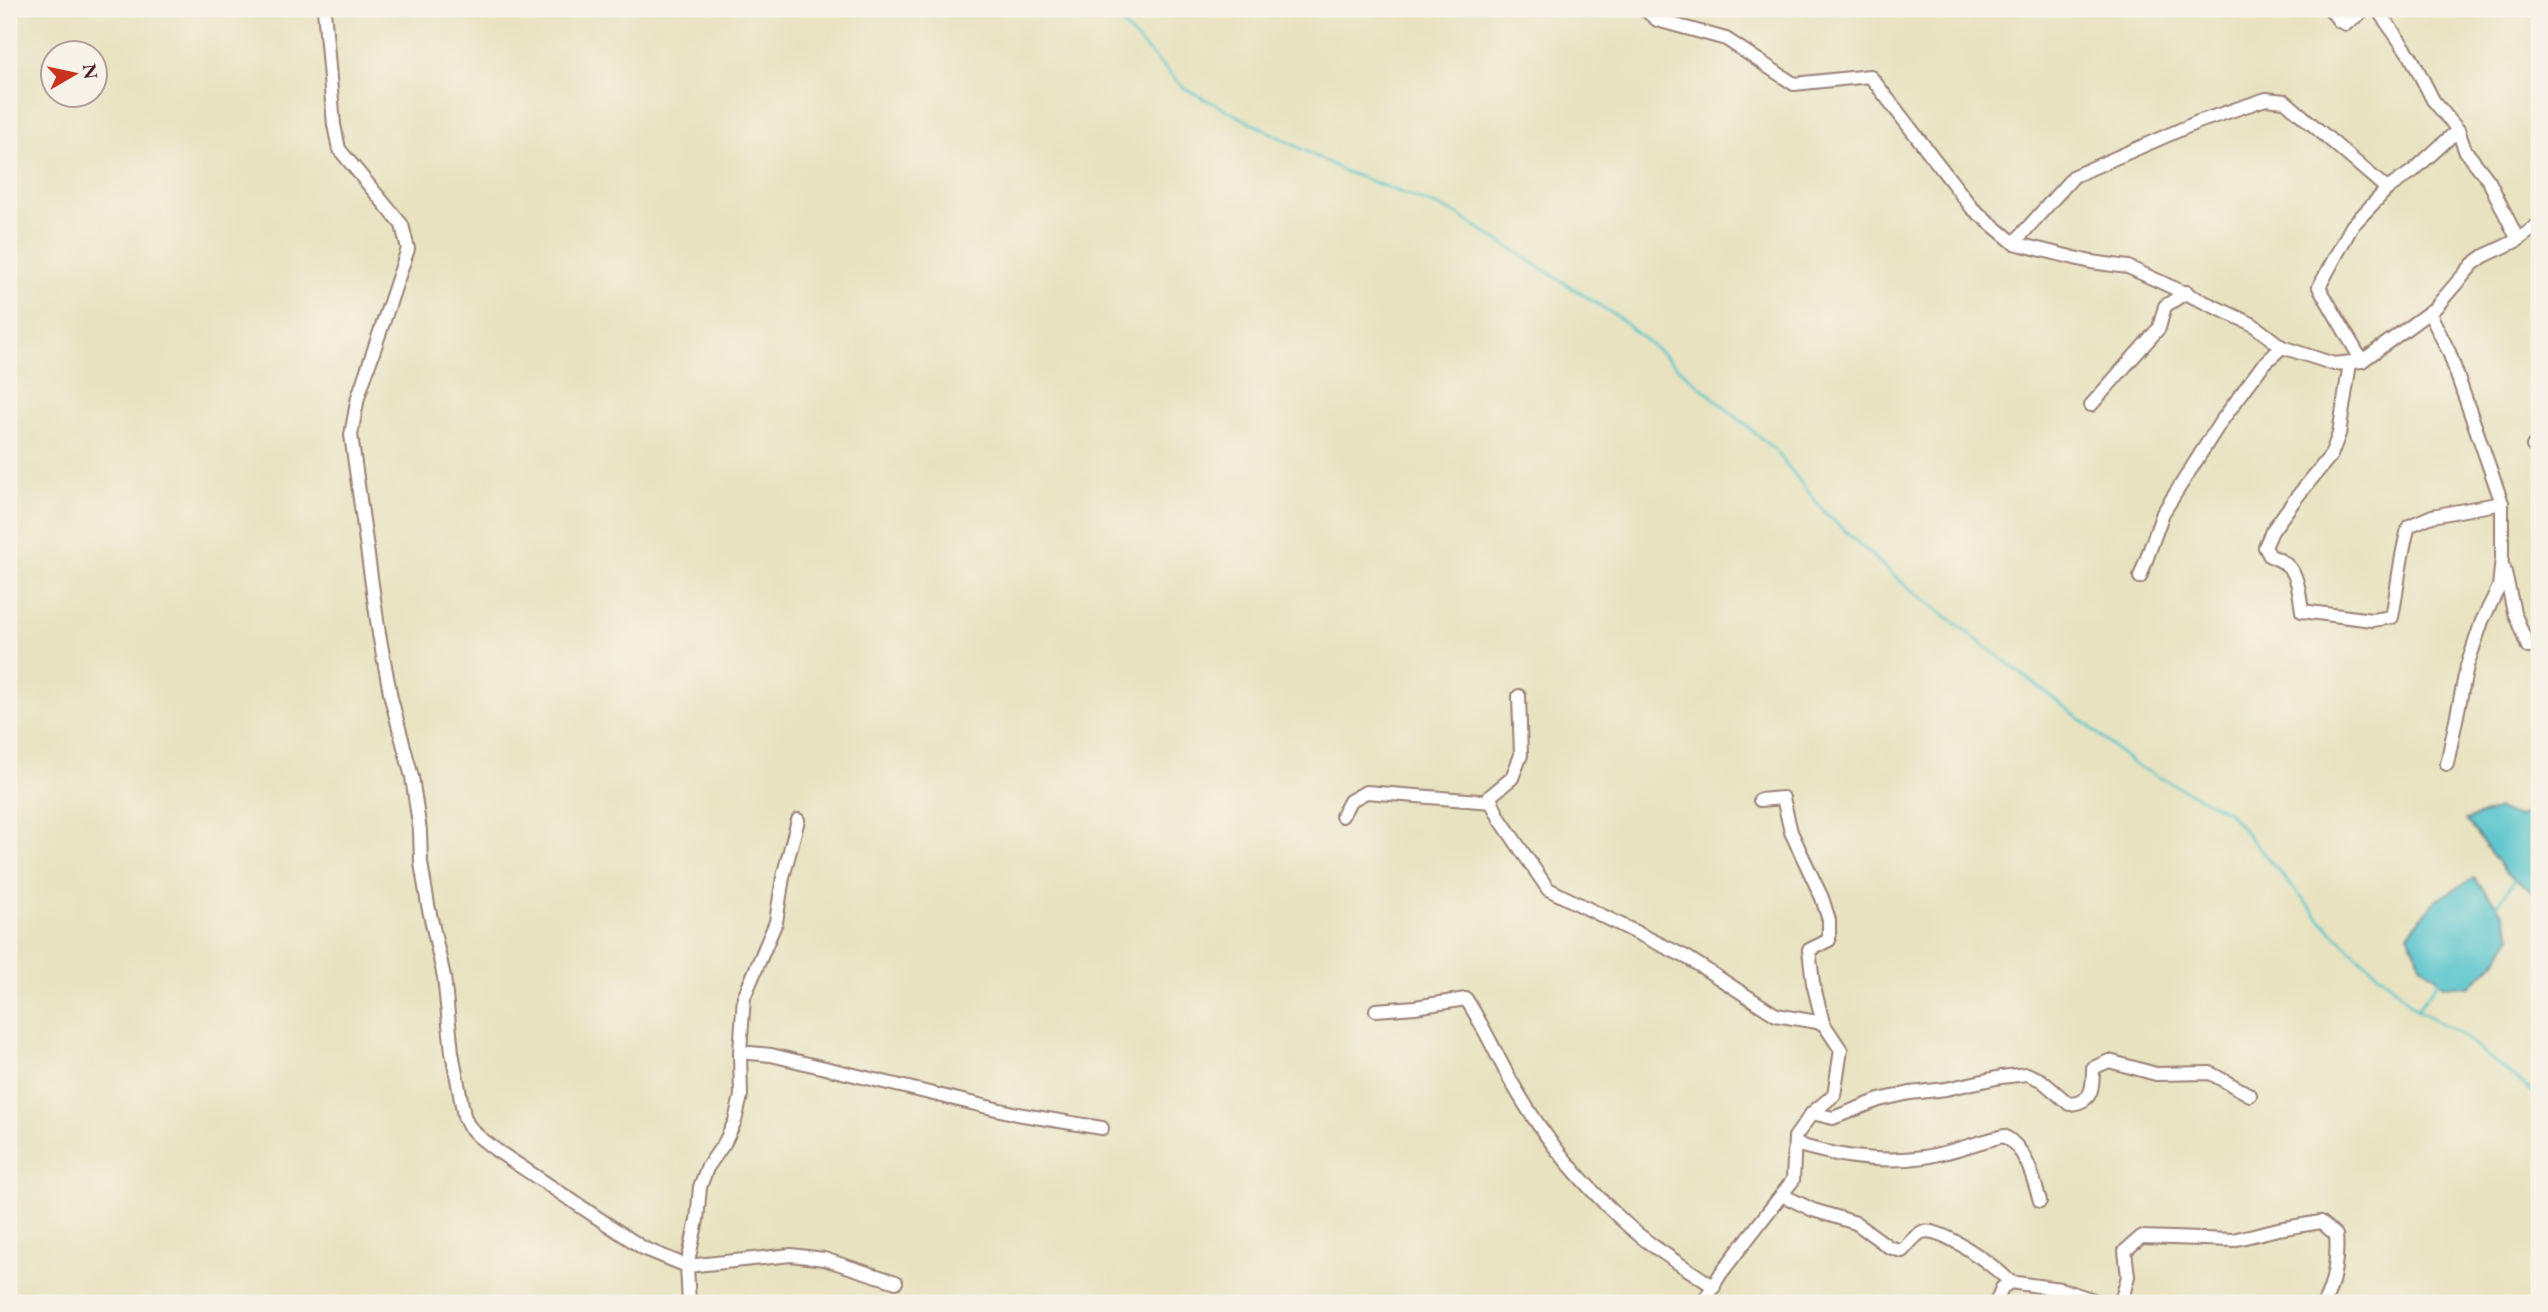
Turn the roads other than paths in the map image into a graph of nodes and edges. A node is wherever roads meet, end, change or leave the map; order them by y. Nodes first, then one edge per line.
1 (324, 9) edge
2 (1644, 9) edge
3 (2330, 9) edge
4 (2366, 9) edge
5 (2377, 9) edge
6 (2458, 131) junction
7 (2387, 189) junction
8 (2539, 224) edge
9 (2518, 240) junction
10 (2014, 243) junction
11 (2187, 292) junction
12 (2429, 312) junction
13 (2282, 348) junction
14 (2356, 362) junction
15 (2091, 405) dead end
16 (2502, 503) junction
17 (2502, 558) junction
18 (2140, 577) dead end
19 (2528, 647) dead end
20 (1519, 695) dead end
21 (2447, 764) dead end
22 (1760, 800) dead end
23 (1492, 802) junction
24 (1342, 816) dead end
25 (798, 820) dead end
26 (1376, 1010) dead end
27 (1823, 1023) junction
28 (740, 1052) junction
29 (2250, 1095) dead end
30 (1812, 1112) junction
31 (1102, 1128) dead end
32 (1795, 1144) junction
33 (1782, 1195) junction
34 (2040, 1201) dead end
35 (687, 1266) junction
36 (895, 1282) dead end
37 (2010, 1282) junction
38 (1714, 1287) junction
39 (689, 1303) edge
40 (1703, 1303) edge
41 (1996, 1303) edge
42 (2103, 1303) edge
43 (2113, 1303) edge
44 (2324, 1303) edge

1 - 35 street
2 - 10 street
3 - 4 street
5 - 6 street
6 - 7 street
6 - 9 street
7 - 10 street
7 - 14 street
8 - 9 street
9 - 12 street
10 - 11 street
11 - 13 street
11 - 15 street
12 - 14 street
12 - 16 street
13 - 14 street
13 - 18 street
14 - 16 street
16 - 17 street
17 - 19 street
17 - 21 street
20 - 23 street
22 - 27 street
23 - 24 street
23 - 27 street
25 - 28 street
26 - 38 street
27 - 30 street
28 - 31 street
28 - 35 street
29 - 30 street
30 - 32 street
32 - 33 street
32 - 34 street
33 - 37 street
33 - 38 street
35 - 36 street
35 - 39 street
37 - 41 street
37 - 42 street
38 - 40 street
43 - 44 street

